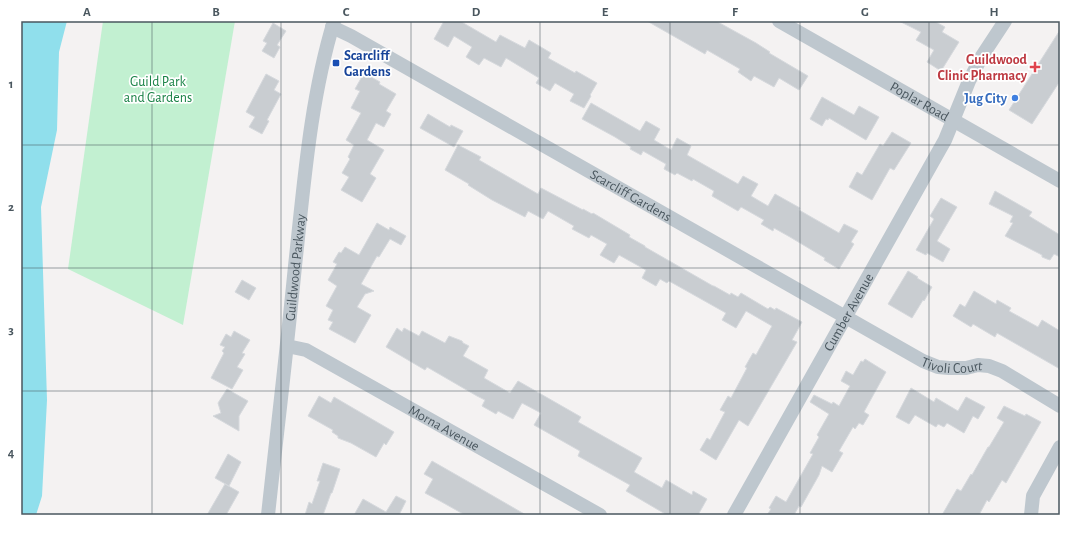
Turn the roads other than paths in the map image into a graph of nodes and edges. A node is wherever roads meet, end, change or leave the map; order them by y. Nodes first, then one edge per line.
1 (779, 21) edge
2 (1005, 21) edge
3 (333, 24) edge
4 (954, 120) junction
5 (1060, 181) edge
6 (845, 317) junction
7 (287, 346) junction
8 (1060, 406) edge
9 (1060, 447) edge
10 (268, 515) edge
11 (600, 515) edge
12 (734, 515) edge
13 (1031, 515) edge

1 - 4 street, Poplar Road
2 - 4 street, Cumber Avenue
3 - 6 street, Scarcliff Gardens
3 - 7 street, Guildwood Parkway
4 - 5 street, Poplar Road
4 - 6 street, Cumber Avenue
6 - 8 street, Tivoli Court
6 - 12 street, Cumber Avenue
7 - 10 street, Guildwood Parkway
7 - 11 street, Morna Avenue
9 - 13 street

